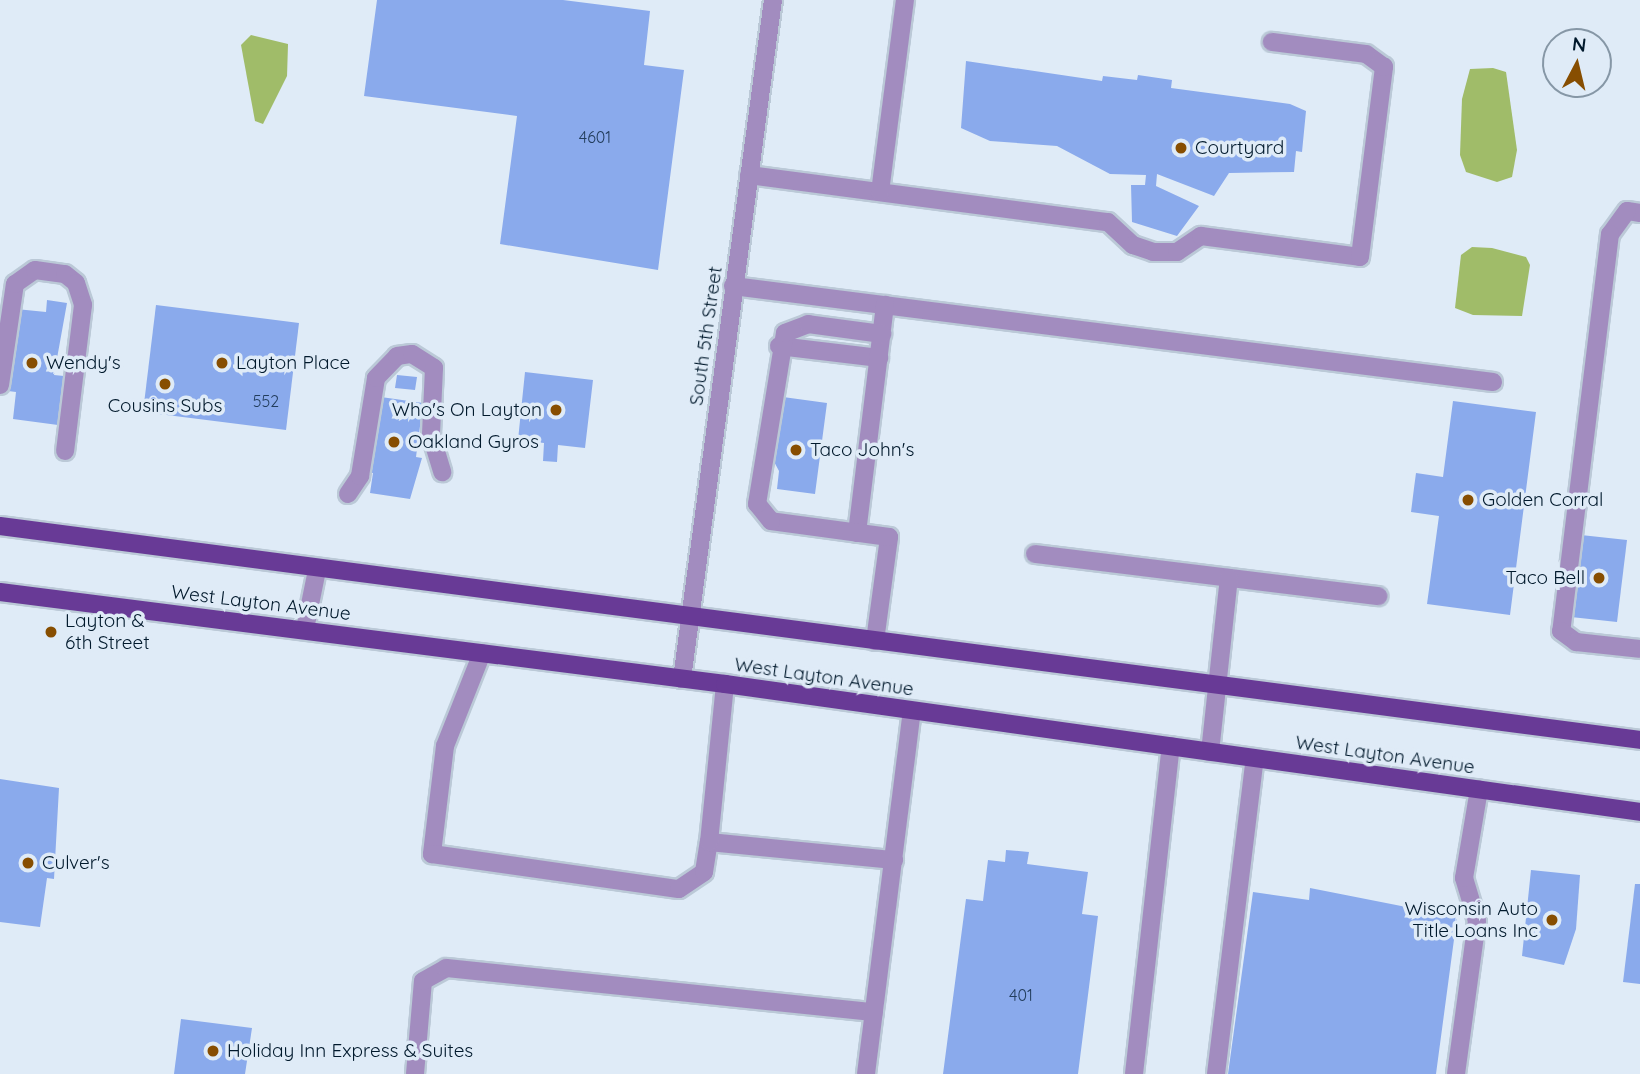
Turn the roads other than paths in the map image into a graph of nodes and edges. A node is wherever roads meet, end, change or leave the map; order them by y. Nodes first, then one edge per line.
1 (773, 0) edge
2 (905, 0) edge
3 (1272, 42) dead end
4 (749, 175) junction
5 (880, 192) junction
6 (1640, 213) edge
7 (733, 286) junction
8 (885, 305) junction
9 (882, 334) junction
10 (779, 346) junction
11 (879, 358) junction
12 (1493, 382) dead end
13 (0, 386) edge
14 (65, 451) dead end
15 (442, 472) dead end
16 (348, 494) dead end
17 (0, 526) edge
18 (857, 533) junction
19 (1035, 554) dead end
20 (317, 570) junction
21 (1228, 578) junction
22 (0, 592) edge
23 (1378, 596) dead end
24 (690, 617) junction
25 (305, 629) junction
26 (875, 641) junction
27 (1640, 649) edge
28 (482, 653) junction
29 (681, 679) junction
30 (725, 684) junction
31 (1217, 685) junction
32 (912, 712) junction
33 (1640, 740) edge
34 (1171, 746) junction
35 (1210, 752) junction
36 (1255, 758) junction
37 (1479, 789) junction
38 (1640, 809) edge
39 (709, 842) junction
40 (894, 860) junction
41 (874, 1012) junction
42 (415, 1074) edge
43 (866, 1074) edge
44 (1134, 1074) edge
45 (1216, 1074) edge
46 (1456, 1074) edge

1 - 4 street, South 5th Street
2 - 5 street
3 - 5 street
4 - 5 street
4 - 7 street, South 5th Street
6 - 27 street
7 - 8 street
7 - 24 street, South 5th Street
8 - 9 street
8 - 12 street
9 - 10 street
9 - 11 street
10 - 11 street
10 - 18 street
11 - 18 street
13 - 14 street
15 - 16 street
17 - 20 main road, West Layton Avenue
18 - 26 street
19 - 21 street
20 - 24 main road, West Layton Avenue
20 - 25 street
21 - 23 street
21 - 31 street
22 - 25 main road, West Layton Avenue
24 - 26 main road, West Layton Avenue
24 - 29 street, South 5th Street
25 - 28 main road, West Layton Avenue
26 - 31 main road, West Layton Avenue
28 - 29 main road, West Layton Avenue
28 - 39 street
29 - 30 main road, West Layton Avenue
30 - 32 main road, West Layton Avenue
30 - 39 street
31 - 33 main road, West Layton Avenue
31 - 35 street
32 - 34 main road, West Layton Avenue
32 - 40 street
34 - 35 main road, West Layton Avenue
34 - 44 street
35 - 36 main road, West Layton Avenue
36 - 37 main road, West Layton Avenue
36 - 45 street
37 - 38 main road, West Layton Avenue
37 - 46 street
39 - 40 street
40 - 41 street
41 - 42 street
41 - 43 street

